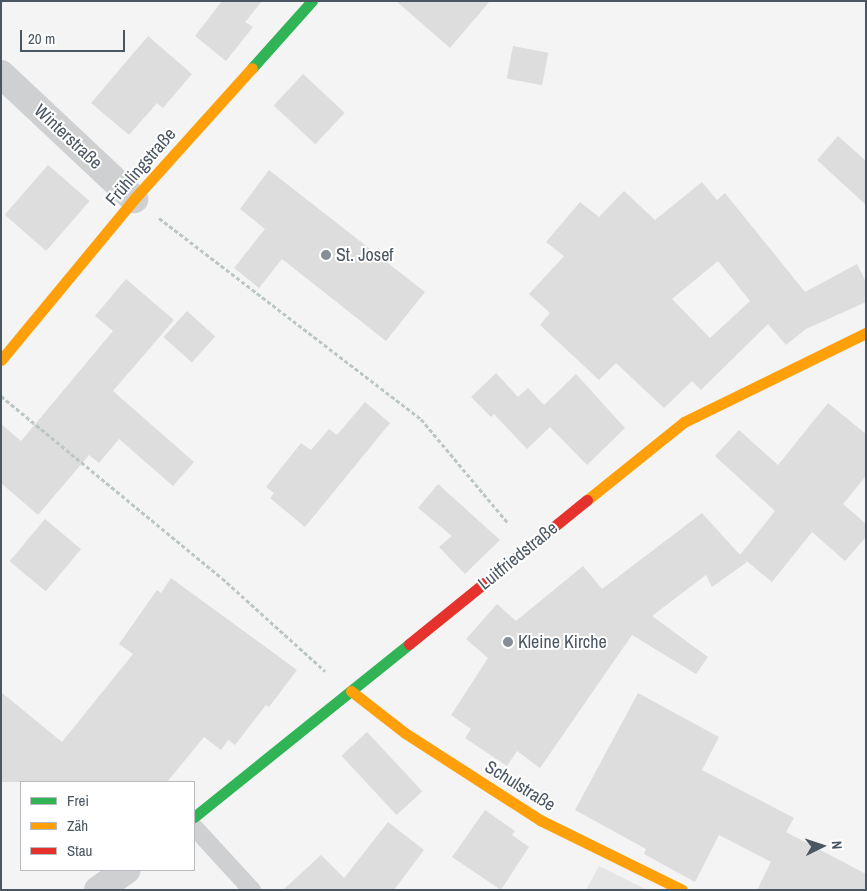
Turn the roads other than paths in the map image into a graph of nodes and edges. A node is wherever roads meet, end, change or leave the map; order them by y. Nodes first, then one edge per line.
1 (312, 1) edge
2 (1, 74) edge
3 (134, 199) junction
4 (866, 333) edge
5 (1, 360) edge
6 (351, 692) junction
7 (195, 815) edge
8 (195, 827) edge
9 (126, 871) edge
10 (98, 890) edge
11 (252, 890) edge
12 (682, 890) edge

1 - 3 street, Frühlingstraße
2 - 3 street, Winterstraße
3 - 5 street, Frühlingstraße
4 - 6 street, Luitfriedstraße
6 - 7 street, Luitfriedstraße
6 - 12 street, Schulstraße
8 - 11 lane
9 - 10 street

